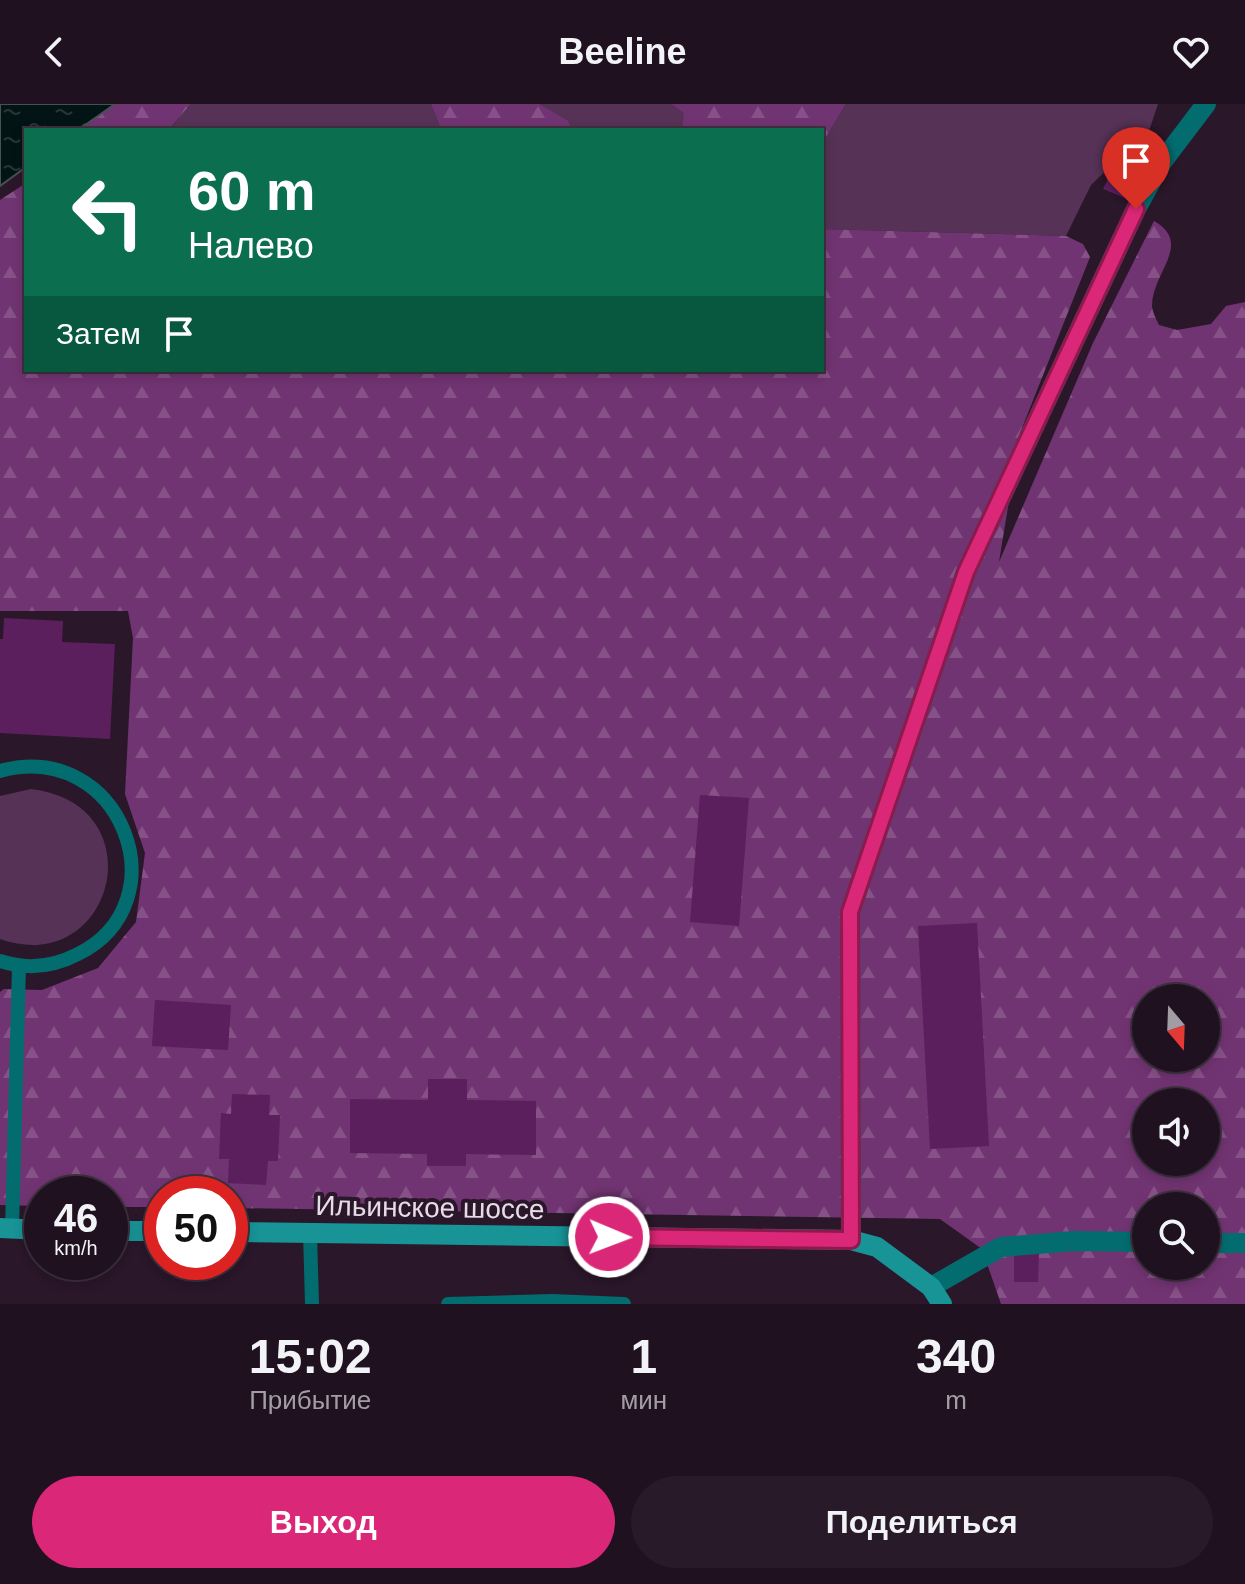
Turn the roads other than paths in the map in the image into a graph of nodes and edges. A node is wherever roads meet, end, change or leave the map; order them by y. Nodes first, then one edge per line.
1 (1206, 104) edge
2 (0, 771) edge
3 (0, 961) edge
4 (19, 966) junction
5 (6, 1228) edge
6 (248, 1232) edge
7 (310, 1233) junction
8 (851, 1240) junction
9 (1132, 1242) edge
10 (1220, 1243) edge
11 (1245, 1243) edge
12 (937, 1296) edge
13 (312, 1304) edge
14 (448, 1304) edge
15 (476, 1304) edge
16 (624, 1304) edge

1 - 8 street
2 - 4 lane
3 - 4 lane
4 - 5 lane
6 - 7 main road, Ильинское шоссе
7 - 8 main road, Ильинское шоссе
7 - 13 lane
8 - 12 main road, Ильинское шоссе
9 - 12 street
10 - 11 street
14 - 15 lane
15 - 16 lane

